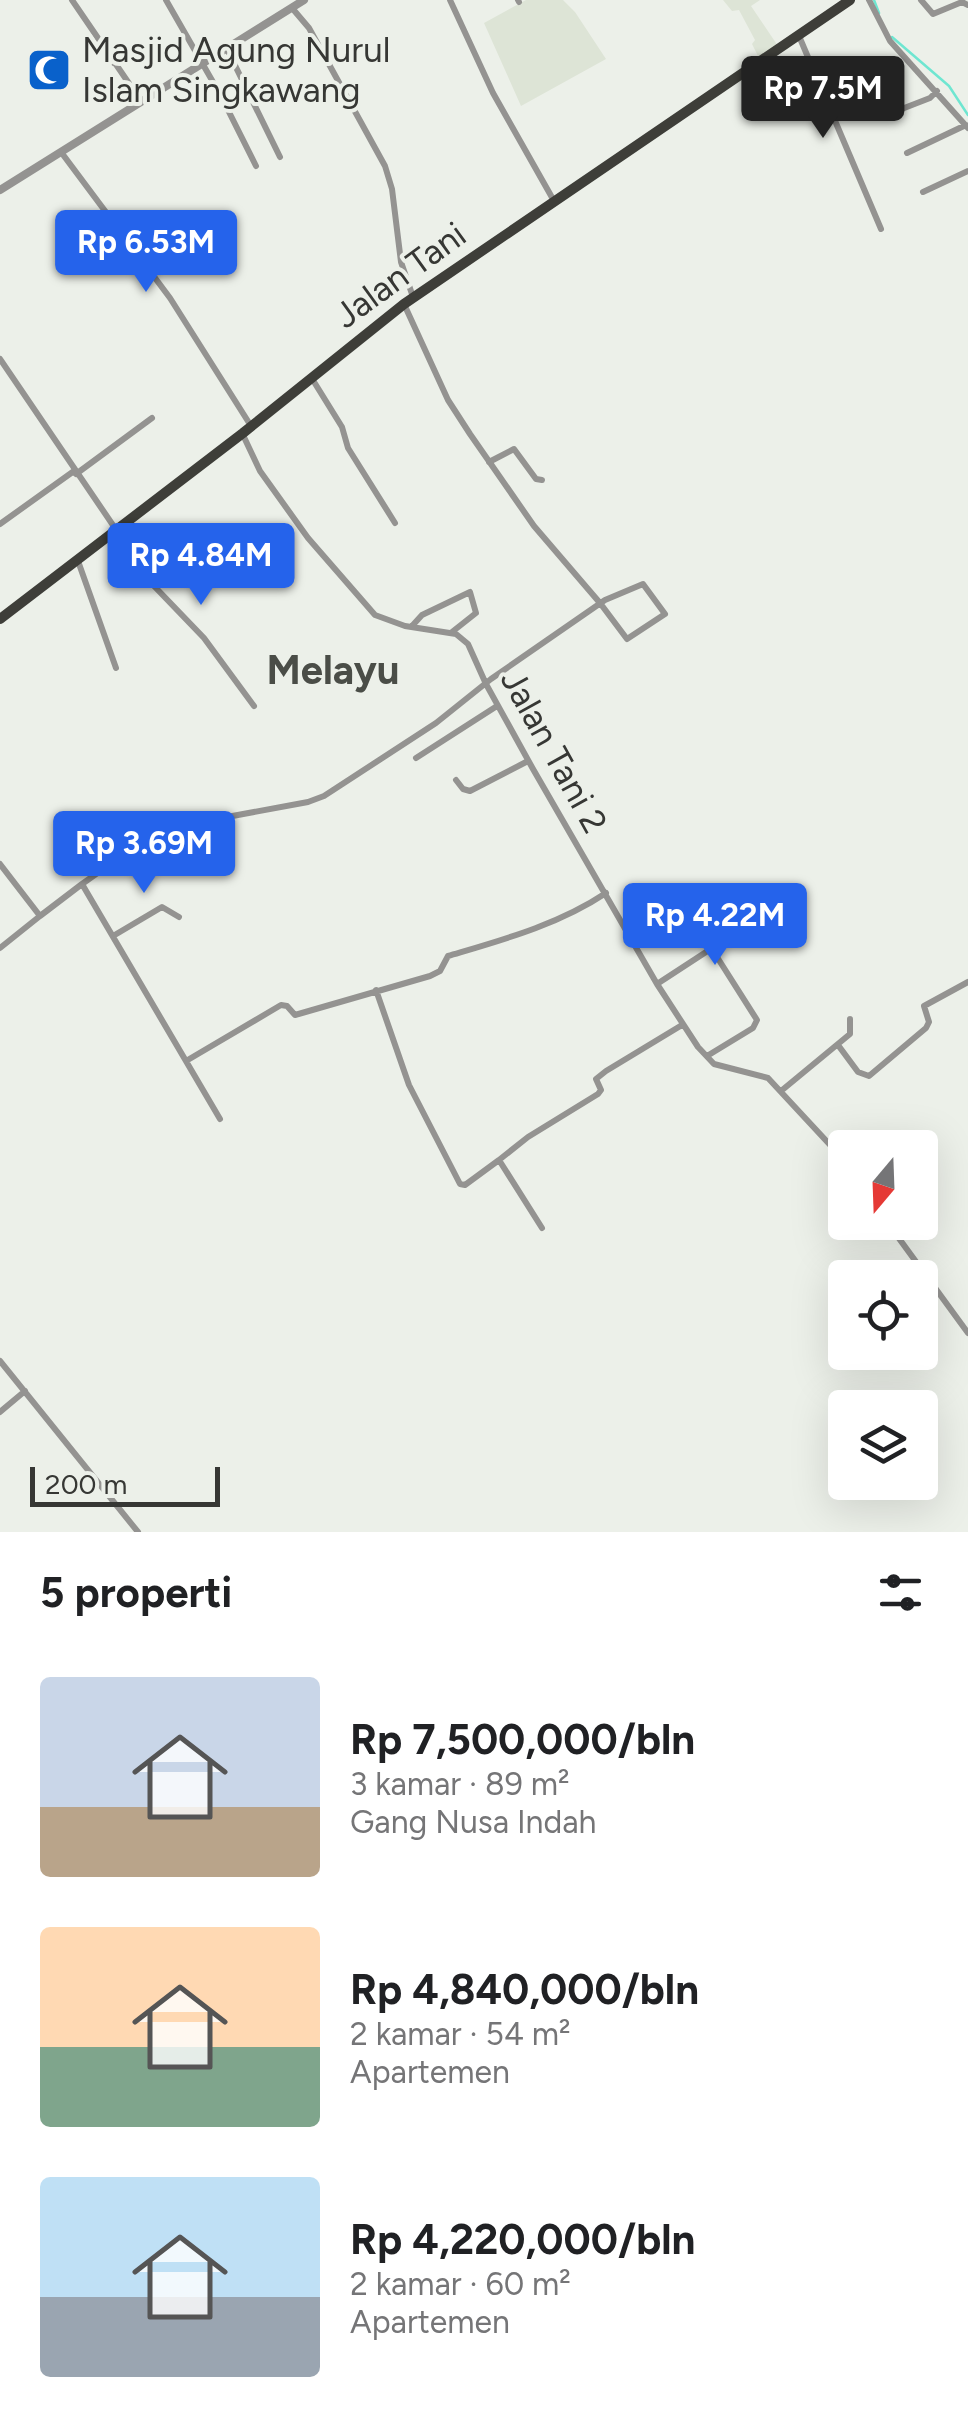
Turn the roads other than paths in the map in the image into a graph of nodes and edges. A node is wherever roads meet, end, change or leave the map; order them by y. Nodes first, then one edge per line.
1 (72, 0) edge
2 (166, 0) edge
3 (304, 0) edge
4 (450, 0) edge
5 (850, 0) edge
6 (869, 0) edge
7 (921, 0) edge
8 (968, 4) edge
9 (292, 8) junction
10 (798, 36) junction
11 (135, 46) dead end
12 (226, 49) junction
13 (114, 63) junction
14 (203, 64) junction
15 (937, 91) junction
16 (141, 102) junction
17 (881, 116) dead end
18 (967, 127) edge
19 (60, 150) junction
20 (907, 153) dead end
21 (280, 157) dead end
22 (256, 166) dead end
23 (968, 171) edge
24 (0, 190) edge
25 (923, 192) dead end
26 (554, 201) junction
27 (881, 229) dead end
28 (408, 300) junction
29 (0, 359) edge
30 (310, 376) junction
31 (152, 418) dead end
32 (247, 430) junction
33 (489, 462) junction
34 (75, 473) junction
35 (542, 480) dead end
36 (394, 523) dead end
37 (0, 524) edge
38 (117, 530) junction
39 (78, 561) junction
40 (600, 602) junction
41 (0, 619) edge
42 (412, 626) junction
43 (451, 633) junction
44 (116, 668) dead end
45 (486, 684) junction
46 (254, 706) dead end
47 (497, 706) junction
48 (416, 758) dead end
49 (528, 761) junction
50 (456, 780) dead end
51 (101, 816) dead end
52 (124, 854) junction
53 (0, 864) edge
54 (82, 884) junction
55 (606, 893) junction
56 (40, 916) junction
57 (179, 918) dead end
58 (752, 922) dead end
59 (112, 936) junction
60 (716, 946) junction
61 (0, 948) edge
62 (968, 982) edge
63 (657, 984) junction
64 (376, 990) junction
65 (850, 1019) dead end
66 (682, 1025) junction
67 (838, 1044) junction
68 (707, 1056) junction
69 (186, 1061) junction
70 (781, 1091) junction
71 (220, 1119) dead end
72 (828, 1142) edge
73 (499, 1160) junction
74 (542, 1228) dead end
75 (901, 1240) edge
76 (968, 1333) edge
77 (0, 1362) edge
78 (25, 1391) junction
79 (0, 1412) edge
80 (135, 1531) edge

1 - 13 street
2 - 14 street
3 - 9 street
4 - 26 street
5 - 10 highway, Jalan Tani
6 - 15 street
7 - 8 street
9 - 12 street
9 - 28 street
10 - 26 highway, Jalan Tani
10 - 27 street
11 - 13 street
12 - 14 street
12 - 21 street
13 - 16 street
14 - 16 street
14 - 22 street
15 - 17 street
15 - 18 street
16 - 19 street
18 - 20 street
19 - 24 street
19 - 32 street
23 - 25 street
26 - 28 highway, Jalan Tani
28 - 30 highway, Jalan Tani
28 - 33 street
29 - 34 street
30 - 32 highway, Jalan Tani
30 - 36 street
31 - 34 street
32 - 38 highway, Jalan Tani
32 - 42 street
33 - 35 street
33 - 40 street
34 - 37 street
34 - 38 street
38 - 39 highway, Jalan Tani
38 - 46 street
39 - 41 highway, Jalan Tani
39 - 44 street
40 - 40 street
40 - 45 street
42 - 43 street
42 - 43 street
43 - 45 street, Jalan Tani 2
45 - 47 street, Jalan Tani 2
45 - 52 street
47 - 48 street
47 - 49 street, Jalan Tani 2
49 - 50 street
49 - 55 street, Jalan Tani 2
51 - 52 street
52 - 54 street
53 - 56 street
54 - 56 street
54 - 59 street
55 - 63 street, Jalan Tani 2
55 - 64 street
56 - 61 street
57 - 59 street
58 - 60 street
59 - 69 street
60 - 63 street
60 - 68 street
62 - 67 street
63 - 66 street, Jalan Tani 2
64 - 69 street
64 - 73 street
65 - 67 street
66 - 68 street, Jalan Tani 2
66 - 73 street
67 - 70 street
68 - 70 street
69 - 71 street
70 - 72 street
73 - 74 street
75 - 76 street
77 - 78 street
78 - 79 street
78 - 80 street

